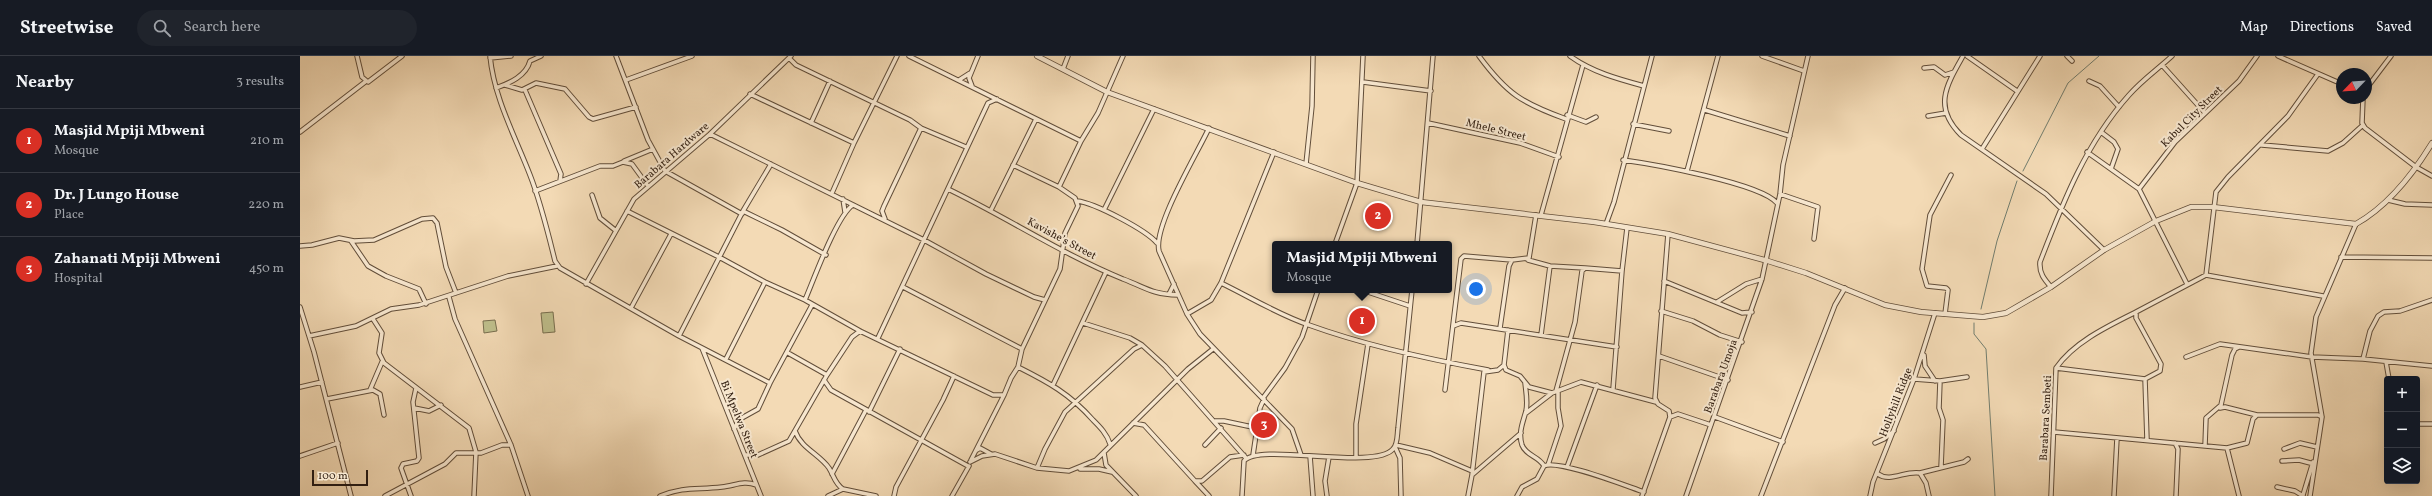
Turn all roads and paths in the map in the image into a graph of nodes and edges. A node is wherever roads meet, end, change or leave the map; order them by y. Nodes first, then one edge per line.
1 (356, 56) edge
2 (402, 56) edge
3 (511, 56) edge
4 (541, 56) edge
5 (616, 56) edge
6 (692, 56) edge
7 (897, 56) edge
8 (909, 56) edge
9 (978, 56) edge
10 (1038, 56) edge
11 (1068, 56) edge
12 (1123, 56) edge
13 (1313, 56) edge
14 (1363, 56) edge
15 (1433, 56) edge
16 (1479, 56) edge
17 (1570, 56) edge
18 (1578, 56) edge
19 (1652, 56) edge
20 (1718, 56) edge
21 (1762, 56) edge
22 (1808, 56) edge
23 (1963, 56) edge
24 (1967, 56) edge
25 (2040, 56) edge
26 (2067, 56) edge
27 (2172, 56) edge
28 (2258, 56) edge
29 (2278, 56) edge
30 (2391, 56) edge
31 (490, 57) edge
32 (790, 57) edge
33 (1576, 60) junction
34 (2072, 61) dead end
35 (1583, 65) junction
36 (2162, 65) junction
37 (1924, 68) dead end
38 (1063, 69) junction
39 (1804, 71) junction
40 (970, 72) junction
41 (1954, 72) junction
42 (2318, 74) junction
43 (626, 80) junction
44 (958, 80) junction
45 (830, 81) junction
46 (2089, 81) dead end
47 (2372, 81) edge
48 (365, 82) junction
49 (1363, 82) junction
50 (2336, 82) edge
51 (505, 85) junction
52 (1644, 86) junction
53 (972, 87) junction
54 (496, 88) junction
55 (524, 90) junction
56 (1431, 91) junction
57 (2017, 91) junction
58 (1107, 92) junction
59 (985, 93) junction
60 (750, 94) junction
61 (997, 100) junction
62 (988, 103) junction
63 (875, 104) junction
64 (2363, 104) edge
65 (636, 107) junction
66 (2120, 107) junction
67 (1154, 109) junction
68 (1705, 110) junction
69 (1946, 113) junction
70 (2206, 113) junction
71 (1928, 116) dead end
72 (1567, 117) junction
73 (1596, 118) dead end
74 (1036, 119) junction
75 (811, 123) junction
76 (1428, 123) junction
77 (1633, 124) junction
78 (2363, 125) junction
79 (921, 128) junction
80 (1209, 128) junction
81 (1669, 131) dead end
82 (300, 132) edge
83 (2101, 132) junction
84 (710, 134) junction
85 (1790, 136) junction
86 (1081, 141) junction
87 (854, 143) junction
88 (2432, 143) edge
89 (2262, 145) junction
90 (966, 147) junction
91 (653, 149) junction
92 (1982, 149) junction
93 (1274, 152) junction
94 (2087, 152) junction
95 (1559, 157) junction
96 (1623, 160) junction
97 (623, 162) junction
98 (771, 164) junction
99 (1306, 164) junction
100 (1013, 165) junction
101 (2416, 167) junction
102 (2111, 168) junction
103 (1687, 171) junction
104 (665, 172) junction
105 (1951, 176) dead end
106 (2432, 176) edge
107 (560, 181) junction
108 (1357, 183) junction
109 (648, 186) junction
110 (1058, 187) junction
111 (948, 189) junction
112 (2139, 189) junction
113 (535, 191) junction
114 (832, 194) junction
115 (1780, 194) junction
116 (592, 196) dead end
117 (843, 199) junction
118 (2388, 200) junction
119 (1077, 201) junction
120 (1421, 202) junction
121 (1777, 203) junction
122 (853, 205) junction
123 (2432, 205) edge
124 (2213, 207) junction
125 (2060, 208) junction
126 (991, 210) junction
127 (1104, 210) junction
128 (627, 211) junction
129 (882, 211) junction
130 (742, 212) junction
131 (845, 212) junction
132 (874, 214) junction
133 (1538, 215) junction
134 (885, 220) junction
135 (2156, 221) junction
136 (1606, 224) junction
137 (2356, 224) junction
138 (1627, 228) junction
139 (615, 230) junction
140 (1160, 232) junction
141 (671, 234) junction
142 (1668, 234) junction
143 (1150, 235) junction
144 (1814, 239) dead end
145 (924, 240) junction
146 (352, 241) junction
147 (1336, 241) edge
148 (1417, 241) edge
149 (1157, 243) junction
150 (300, 246) edge
151 (2104, 250) junction
152 (1063, 251) junction
153 (826, 255) junction
154 (1070, 255) junction
155 (719, 257) junction
156 (2341, 257) junction
157 (2432, 258) edge
158 (1063, 259) junction
159 (1512, 260) junction
160 (1528, 260) junction
161 (1768, 260) junction
162 (557, 266) junction
163 (1550, 266) junction
164 (1585, 268) junction
165 (1622, 271) junction
166 (1106, 272) junction
167 (2206, 275) junction
168 (1762, 279) junction
169 (1664, 281) junction
170 (765, 282) junction
171 (1221, 283) junction
172 (586, 284) junction
173 (1174, 284) junction
174 (2187, 284) junction
175 (903, 287) junction
176 (2051, 287) junction
177 (1845, 288) junction
178 (456, 293) junction
179 (1317, 293) edge
180 (1371, 293) edge
181 (1412, 293) edge
182 (1169, 294) junction
183 (1178, 295) junction
184 (2323, 296) junction
185 (449, 297) junction
186 (805, 300) junction
187 (1045, 300) junction
188 (2432, 300) edge
189 (1717, 302) junction
190 (426, 304) junction
191 (812, 304) junction
192 (1410, 306) junction
193 (300, 308) edge
194 (631, 308) junction
195 (1661, 311) junction
196 (1752, 312) junction
197 (2136, 312) junction
198 (1935, 313) junction
199 (1187, 314) junction
200 (1945, 314) junction
201 (1454, 318) junction
202 (373, 319) junction
203 (1083, 323) junction
204 (1461, 323) junction
205 (1307, 325) junction
206 (1454, 326) junction
207 (1500, 328) junction
208 (1508, 330) junction
209 (860, 331) junction
210 (1541, 335) junction
211 (309, 336) junction
212 (679, 336) junction
213 (878, 338) junction
214 (1571, 339) junction
215 (1742, 342) junction
216 (1368, 344) junction
217 (1142, 345) junction
218 (2240, 346) junction
219 (1617, 347) junction
220 (702, 348) junction
221 (1022, 349) junction
222 (1213, 349) junction
223 (900, 350) junction
224 (1924, 352) junction
225 (788, 353) junction
226 (1405, 354) junction
227 (1659, 356) junction
228 (2186, 357) dead end
229 (2312, 357) junction
230 (726, 359) junction
231 (2363, 359) junction
232 (382, 362) junction
233 (2386, 362) junction
234 (1449, 363) junction
235 (1504, 365) junction
236 (2432, 366) edge
237 (1018, 367) junction
238 (2056, 368) junction
239 (1488, 370) junction
240 (827, 375) junction
241 (954, 376) junction
242 (2388, 376) edge
243 (1967, 377) dead end
244 (1914, 379) junction
245 (2145, 379) junction
246 (824, 380) junction
247 (1728, 380) junction
248 (1935, 381) junction
249 (1940, 381) junction
250 (322, 382) junction
251 (1176, 382) junction
252 (770, 383) junction
253 (1524, 383) junction
254 (1053, 385) junction
255 (1597, 385) junction
256 (300, 387) edge
257 (416, 388) junction
258 (1613, 388) junction
259 (370, 390) junction
260 (1445, 390) dead end
261 (1557, 390) junction
262 (1552, 393) junction
263 (1004, 395) junction
264 (1263, 398) junction
265 (327, 399) junction
266 (1076, 401) junction
267 (1656, 402) junction
268 (440, 405) junction
269 (414, 408) junction
270 (2220, 408) junction
271 (868, 411) junction
272 (1526, 412) junction
273 (384, 415) dead end
274 (1672, 415) junction
275 (2257, 415) junction
276 (1140, 416) junction
277 (1715, 417) junction
278 (2322, 417) junction
279 (1215, 421) junction
280 (1133, 423) junction
281 (1141, 423) junction
282 (2420, 424) edge
283 (2432, 424) edge
284 (1711, 425) junction
285 (1221, 428) junction
286 (1257, 428) junction
287 (734, 429) junction
288 (795, 431) junction
289 (1894, 431) junction
290 (2054, 432) junction
291 (1521, 433) junction
292 (1108, 437) junction
293 (1117, 437) junction
294 (2117, 438) junction
295 (2147, 440) junction
296 (921, 441) junction
297 (1783, 442) junction
298 (338, 443) junction
299 (1875, 443) dead end
300 (2175, 443) junction
301 (1110, 444) junction
302 (1205, 445) dead end
303 (511, 446) junction
304 (1396, 446) junction
305 (2205, 446) junction
306 (2317, 447) junction
307 (2227, 448) junction
308 (2284, 449) dead end
309 (977, 450) junction
310 (476, 452) junction
311 (1104, 453) junction
312 (991, 454) junction
313 (745, 455) junction
314 (1243, 455) junction
315 (1301, 455) junction
316 (300, 456) edge
317 (1249, 456) junction
318 (1310, 456) junction
319 (1329, 457) junction
320 (1356, 457) junction
321 (1968, 459) dead end
322 (1096, 460) junction
323 (2282, 461) dead end
324 (1105, 463) junction
325 (2314, 463) junction
326 (969, 464) junction
327 (1546, 466) junction
328 (1566, 467) junction
329 (1941, 467) junction
330 (1037, 468) junction
331 (1079, 469) junction
332 (1113, 472) junction
333 (1472, 473) junction
334 (832, 474) junction
335 (1878, 474) junction
336 (1920, 474) junction
337 (1195, 481) junction
338 (1202, 481) junction
339 (756, 485) junction
340 (406, 486) junction
341 (1200, 486) junction
342 (2277, 488) dead end
343 (843, 489) junction
344 (1643, 494) edge
345 (351, 496) edge
346 (385, 496) edge
347 (411, 496) edge
348 (474, 496) edge
349 (528, 496) edge
350 (660, 496) edge
351 (761, 496) edge
352 (828, 496) edge
353 (876, 496) edge
354 (894, 496) edge
355 (952, 496) edge
356 (1136, 496) edge
357 (1209, 496) edge
358 (1242, 496) edge
359 (1313, 496) edge
360 (1327, 496) edge
361 (1401, 496) edge
362 (1468, 496) edge
363 (1517, 496) edge
364 (1686, 496) edge
365 (1761, 496) edge
366 (1870, 496) edge
367 (1929, 496) edge
368 (2051, 496) edge
369 (2114, 496) edge
370 (2176, 496) edge
371 (2239, 496) edge
372 (2303, 496) edge
373 (2310, 496) edge

1 - 48 street
2 - 48 street
3 - 31 street
4 - 51 street
5 - 43 street
6 - 43 street
7 - 63 street
8 - 44 street
9 - 40 street
10 - 38 street
11 - 38 street
12 - 58 street
13 - 99 street
14 - 49 street
15 - 56 street
16 - 72 street
17 - 33 street
18 - 33 street
19 - 52 street
20 - 68 street
21 - 39 street
22 - 39 street, Barabara Umoja
23 - 41 street
24 - 57 street
25 - 57 street
26 - 34 street
27 - 36 street
28 - 70 street, Kabul City Street
29 - 42 street
30 - 47 street
31 - 54 street
32 - 45 street
32 - 60 street, Barabara Hardware
33 - 35 street
35 - 52 street
35 - 72 street
36 - 66 street
36 - 70 street
37 - 41 street
38 - 58 street
39 - 85 street, Barabara Umoja
40 - 44 street
40 - 53 street
41 - 69 street
42 - 50 street
42 - 89 street
43 - 65 street
44 - 53 street
45 - 63 street
45 - 75 street
46 - 66 street
48 - 82 street
49 - 56 street
49 - 108 street
51 - 54 street
51 - 55 street
52 - 77 street
53 - 59 street
54 - 113 street
55 - 65 street
55 - 107 street
56 - 76 street
57 - 92 street
58 - 67 street
58 - 86 street
59 - 61 street
59 - 62 street
60 - 75 street
60 - 84 street, Barabara Hardware
61 - 62 street
61 - 74 street
62 - 90 street
63 - 79 street
63 - 87 street
64 - 78 street
65 - 91 street
66 - 83 street
67 - 80 street
67 - 127 street
68 - 85 street
68 - 103 street
69 - 71 street
69 - 92 street
70 - 112 street, Kabul City Street
72 - 73 street
72 - 95 street
74 - 86 street
74 - 100 street
75 - 87 street
76 - 95 street, Mhele Street
76 - 120 street
77 - 81 street
77 - 96 street
78 - 89 street
78 - 101 street
79 - 90 street
79 - 129 street
80 - 93 street
80 - 140 street
83 - 94 street
83 - 102 street
84 - 98 street
84 - 104 street, Barabara Hardware
85 - 115 street, Barabara Umoja
86 - 110 street
87 - 114 street
88 - 101 street
89 - 124 street
90 - 111 street
91 - 97 street
91 - 104 street
92 - 125 street
93 - 99 street
93 - 171 street
94 - 102 street
94 - 125 street
95 - 133 street
96 - 103 street
96 - 136 street
97 - 107 street
97 - 109 street
98 - 114 street
98 - 130 street
99 - 108 street
100 - 110 street
100 - 126 street
101 - 106 street
101 - 118 street
102 - 112 street
103 - 121 street
104 - 109 street, Barabara Hardware
104 - 130 street
105 - 200 street
107 - 113 street
108 - 120 street
108 - 147 street
109 - 128 street, Barabara Hardware
110 - 119 street
111 - 126 street, Kavishe’s Street
111 - 145 street
112 - 135 street
113 - 162 street
114 - 117 street
115 - 121 street, Barabara Umoja
115 - 144 street
116 - 139 street
117 - 122 street
117 - 131 street
118 - 123 street
118 - 137 street
119 - 127 street
119 - 152 street
120 - 133 street
120 - 148 street
121 - 161 street, Barabara Umoja
122 - 131 street
122 - 132 street
124 - 135 street
124 - 137 street
124 - 167 street
125 - 151 street
125 - 176 street
126 - 152 street, Kavishe’s Street
127 - 143 street
128 - 139 street, Barabara Hardware
128 - 141 street
129 - 132 street
129 - 134 street
130 - 153 street
130 - 155 street
131 - 153 street
132 - 134 street
133 - 136 street
133 - 160 street
134 - 145 street
135 - 151 street
135 - 174 street
136 - 138 street
137 - 156 street
138 - 142 street
138 - 165 street
139 - 172 street, Barabara Hardware
140 - 143 street
140 - 149 street
141 - 155 street
141 - 194 street
142 - 161 street
142 - 169 street
143 - 149 street
145 - 175 street
145 - 187 street
146 - 150 street
146 - 178 street
146 - 190 street
149 - 173 street
151 - 176 street
152 - 154 street, Kavishe’s Street
152 - 158 street
153 - 186 street
154 - 158 street
154 - 166 street, Kavishe’s Street
155 - 170 street
155 - 212 street
156 - 157 street
156 - 184 street
158 - 187 street
159 - 160 street
159 - 201 street
159 - 207 street
160 - 163 street
161 - 168 street, Barabara Umoja
161 - 177 street
162 - 172 street
162 - 178 street
163 - 164 street
163 - 210 street
164 - 165 street
164 - 214 street
165 - 219 street
166 - 182 street, Kavishe’s Street
166 - 203 street
167 - 174 street, Barabara Sembeti
167 - 184 street
168 - 189 street
168 - 196 street, Barabara Umoja
169 - 189 street
169 - 195 street
170 - 186 street
170 - 230 street
171 - 199 street
171 - 205 street
172 - 194 street
173 - 182 street
173 - 183 street
174 - 197 street, Barabara Sembeti
175 - 213 street
175 - 221 street
176 - 200 street
177 - 198 street
177 - 297 street
178 - 185 street
179 - 205 street
180 - 192 street
181 - 192 street
182 - 183 street, Kavishe’s Street
183 - 199 street
184 - 229 street
185 - 190 street
185 - 303 street
186 - 191 street
187 - 221 street
188 - 231 street
189 - 196 street
190 - 202 street
191 - 209 street
191 - 225 street
192 - 226 street
193 - 211 street
194 - 212 street
195 - 215 street
195 - 227 street
196 - 215 street, Barabara Umoja
197 - 238 street, Barabara Sembeti
197 - 245 street
198 - 200 street
198 - 224 street, Hollyhill Ridge
199 - 222 street
201 - 204 street
201 - 206 street
202 - 211 street
202 - 232 street
203 - 217 street
203 - 254 street
204 - 206 street
204 - 207 street
205 - 216 street
205 - 264 street
206 - 234 street
207 - 208 street
208 - 210 street
208 - 235 street
209 - 213 street
209 - 240 street
210 - 214 street
211 - 250 street
212 - 220 street
213 - 223 street
214 - 219 street
214 - 261 street
215 - 247 street, Barabara Umoja
216 - 226 street
216 - 320 street
217 - 251 street
217 - 266 street
218 - 228 street
218 - 229 street
218 - 270 street
219 - 258 street
220 - 230 street
220 - 287 street, Bi Mpelwa Street
221 - 237 street
222 - 251 street
222 - 264 street
223 - 241 street
223 - 271 street
224 - 244 street, Hollyhill Ridge
224 - 248 street
225 - 240 street
225 - 252 street
226 - 234 street
226 - 304 street
227 - 247 street
227 - 267 street
229 - 231 street
229 - 278 street
230 - 252 street
231 - 233 street
232 - 257 street
232 - 259 street
233 - 236 street
233 - 242 street
234 - 239 street
234 - 260 street
235 - 239 street
235 - 253 street
237 - 254 street
237 - 263 street
238 - 245 street
238 - 290 street, Barabara Sembeti
239 - 333 street
240 - 246 street
241 - 263 street
241 - 296 street
243 - 249 street
244 - 248 street
244 - 289 street, Hollyhill Ridge
245 - 295 street
246 - 271 street
246 - 288 street
247 - 277 street, Barabara Umoja
248 - 249 street
249 - 329 street
250 - 256 street
250 - 265 street
251 - 276 street
251 - 279 street
252 - 287 street
253 - 262 street
253 - 272 street
254 - 266 street
255 - 258 street
255 - 261 street
255 - 328 street
257 - 268 street
257 - 269 street
258 - 267 street
259 - 265 street
259 - 273 street
261 - 262 street
261 - 327 street
262 - 272 street
263 - 309 street
264 - 286 street
264 - 315 street
265 - 298 street
266 - 292 street
266 - 330 street
267 - 274 street
268 - 269 street
268 - 310 street
269 - 340 street
270 - 275 street
270 - 305 street
271 - 296 street
271 - 334 street
272 - 291 street
274 - 284 street
274 - 344 street
275 - 278 street
275 - 307 street
276 - 280 street
276 - 281 street
277 - 284 street, Barabara Umoja
277 - 297 street
278 - 306 street
279 - 285 street
279 - 286 street
280 - 281 street
280 - 293 street
281 - 337 street
282 - 283 street
284 - 364 street, Barabara Umoja
285 - 302 street
285 - 314 street
286 - 317 street
287 - 313 street, Bi Mpelwa Street
288 - 313 street
288 - 334 street
289 - 299 street
289 - 335 street, Hollyhill Ridge
290 - 294 street
290 - 368 street, Barabara Sembeti
291 - 327 street
291 - 333 street
292 - 293 street
292 - 301 street
293 - 301 street
294 - 295 street
294 - 369 street
295 - 300 street
296 - 326 street
296 - 354 street
297 - 365 street
298 - 316 street
298 - 345 street
300 - 305 street
300 - 370 street
301 - 311 street
303 - 310 street
303 - 349 street
304 - 320 street
304 - 333 street
304 - 361 street
305 - 307 street
306 - 308 street
306 - 325 street
307 - 371 street
309 - 312 street
309 - 326 street
310 - 340 street
310 - 348 street
311 - 322 street
311 - 324 street
312 - 326 street
312 - 330 street
313 - 339 street, Bi Mpelwa Street
314 - 317 street
314 - 338 street
315 - 317 street
315 - 318 street
317 - 358 street
318 - 319 street
318 - 359 street
319 - 320 street
319 - 360 street
321 - 329 street
322 - 324 street
322 - 331 street
323 - 325 street
324 - 332 street
325 - 372 street
325 - 373 street
326 - 355 street
327 - 328 street
327 - 363 street
328 - 344 street
329 - 336 street
330 - 331 street
331 - 332 street
332 - 356 street
333 - 362 street
334 - 343 street
335 - 336 street
335 - 366 street, Hollyhill Ridge
336 - 367 street
337 - 338 street
337 - 341 street
338 - 341 street
339 - 350 street
339 - 351 street, Bi Mpelwa Street
340 - 346 street
340 - 347 street
341 - 357 street
342 - 372 street
343 - 352 street
343 - 353 street

